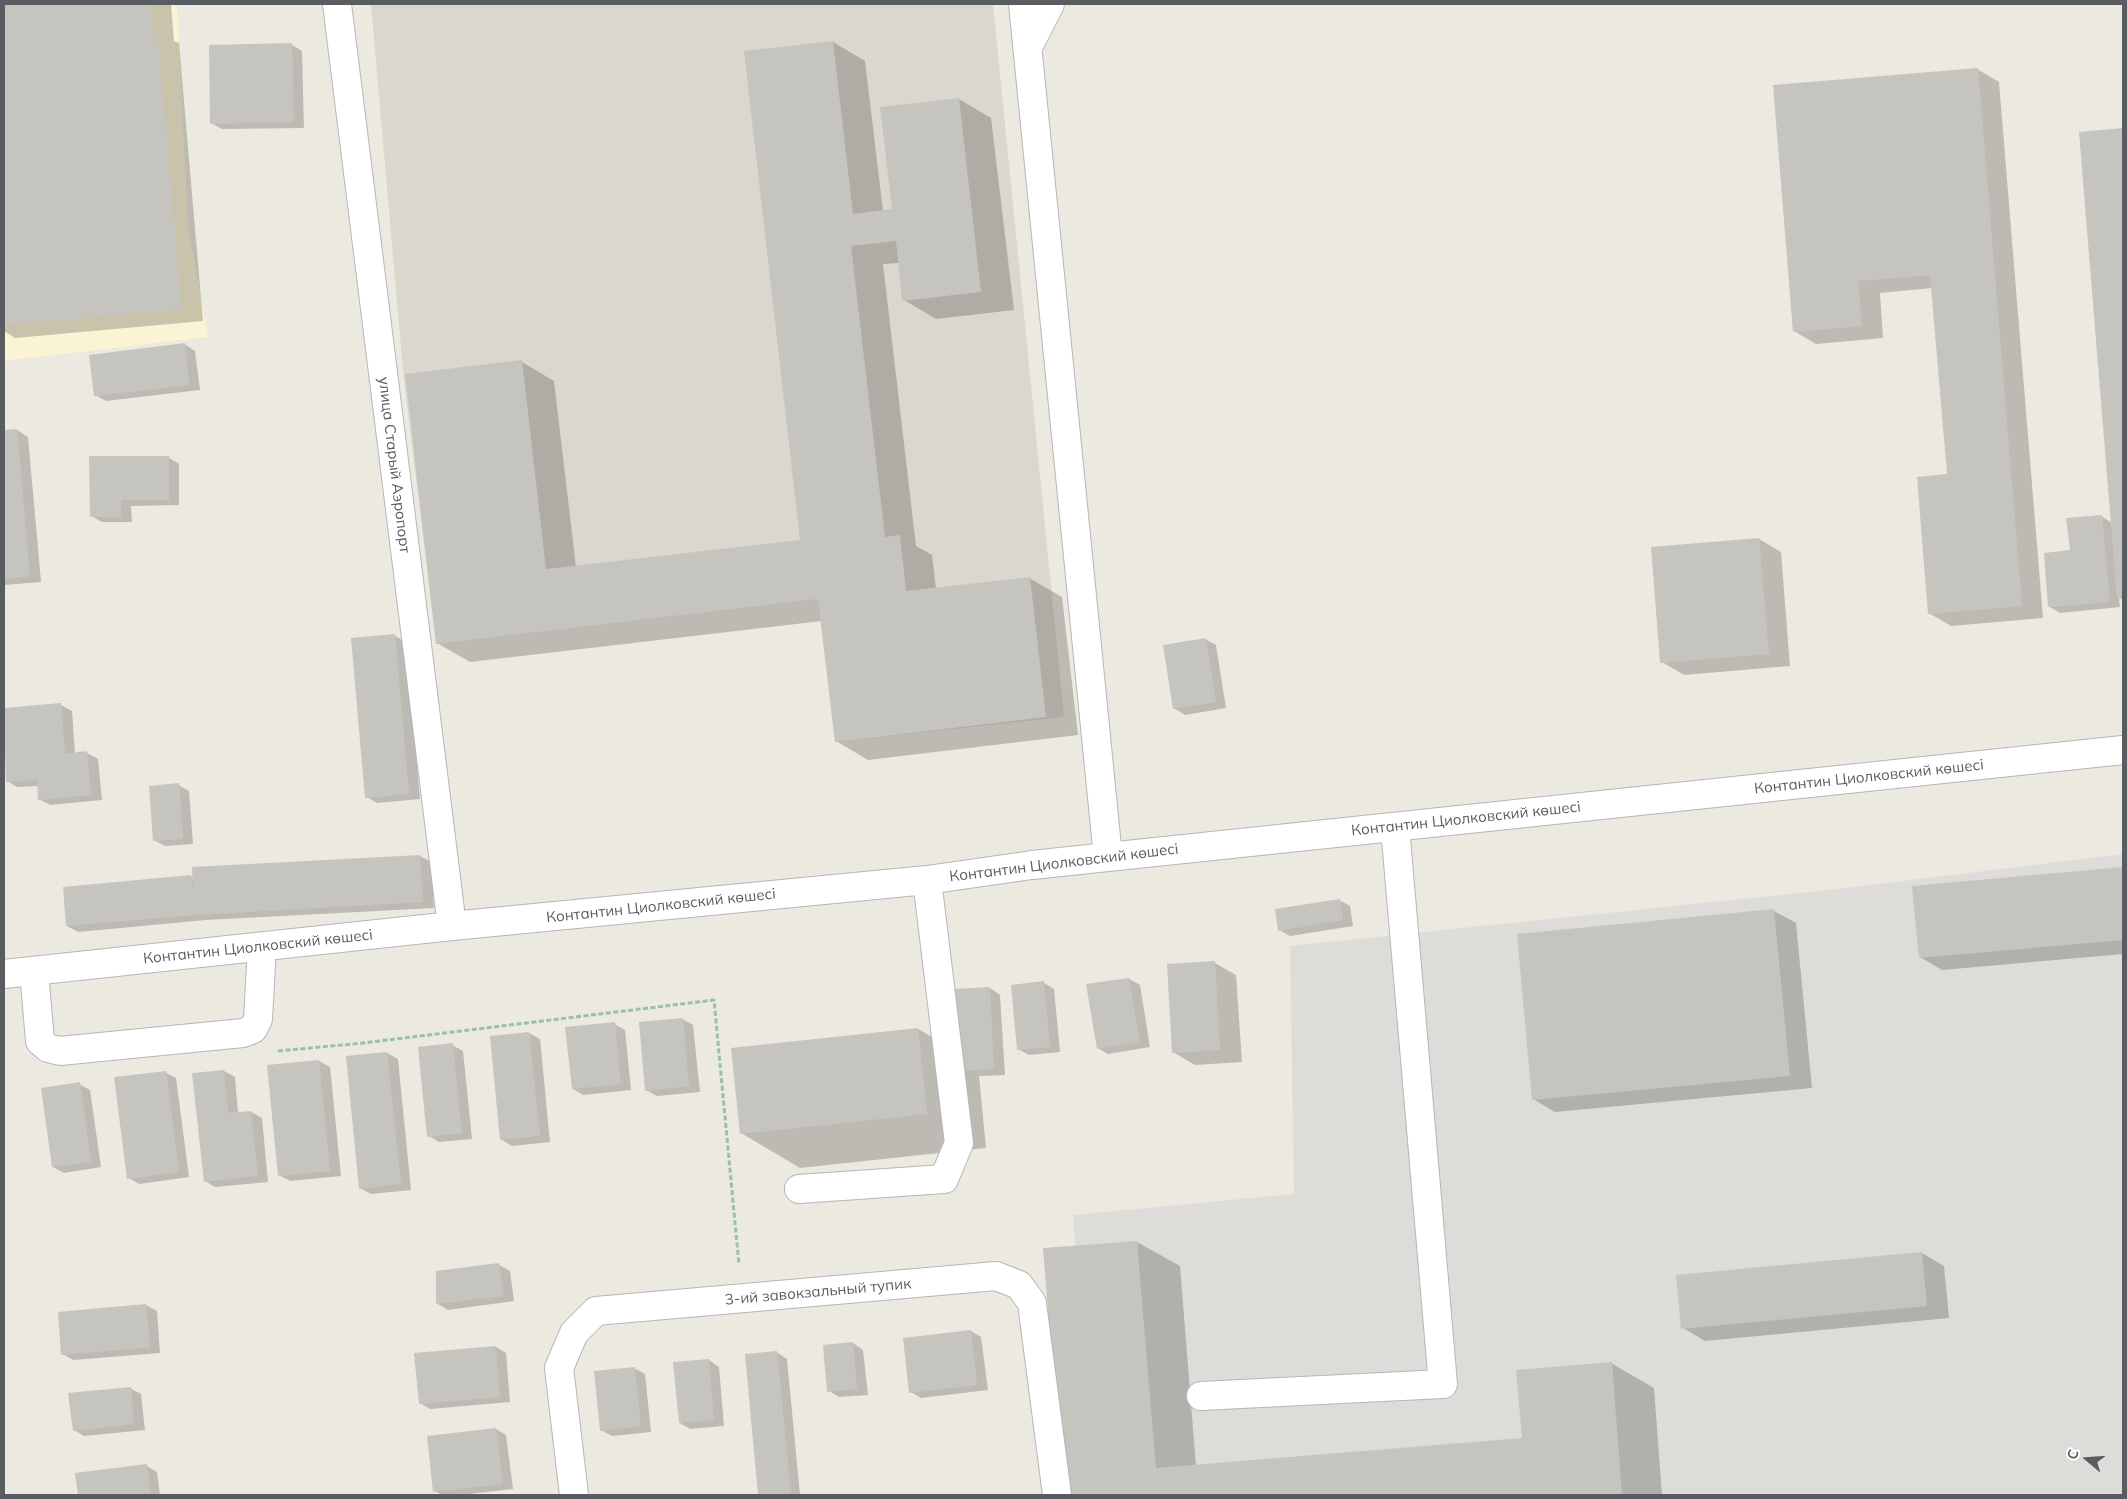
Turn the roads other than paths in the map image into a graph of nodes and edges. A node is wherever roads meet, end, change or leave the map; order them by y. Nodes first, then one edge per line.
1 (337, 4) edge
2 (1023, 4) edge
3 (1050, 4) edge
4 (1028, 47) junction
5 (2123, 750) edge
6 (1395, 827) junction
7 (1108, 857) junction
8 (927, 880) junction
9 (452, 926) junction
10 (262, 947) junction
11 (34, 971) junction
12 (4, 974) edge
13 (799, 1189) dead end
14 (1201, 1396) dead end
15 (574, 1495) edge
16 (1057, 1495) edge

1 - 9 street, улица Старый Аэропорт
2 - 4 street
3 - 4 street
4 - 7 street
5 - 6 street, Контантин Циолковский көшесі
6 - 7 street, Контантин Циолковский көшесі
6 - 14 street
7 - 8 street, Контантин Циолковский көшесі
8 - 9 street, Контантин Циолковский көшесі
8 - 13 street
9 - 10 street, Контантин Циолковский көшесі
10 - 11 street, Контантин Циолковский көшесі
10 - 11 street
11 - 12 street, Контантин Циолковский көшесі
15 - 16 street, 3-ий завокзальный тупик

